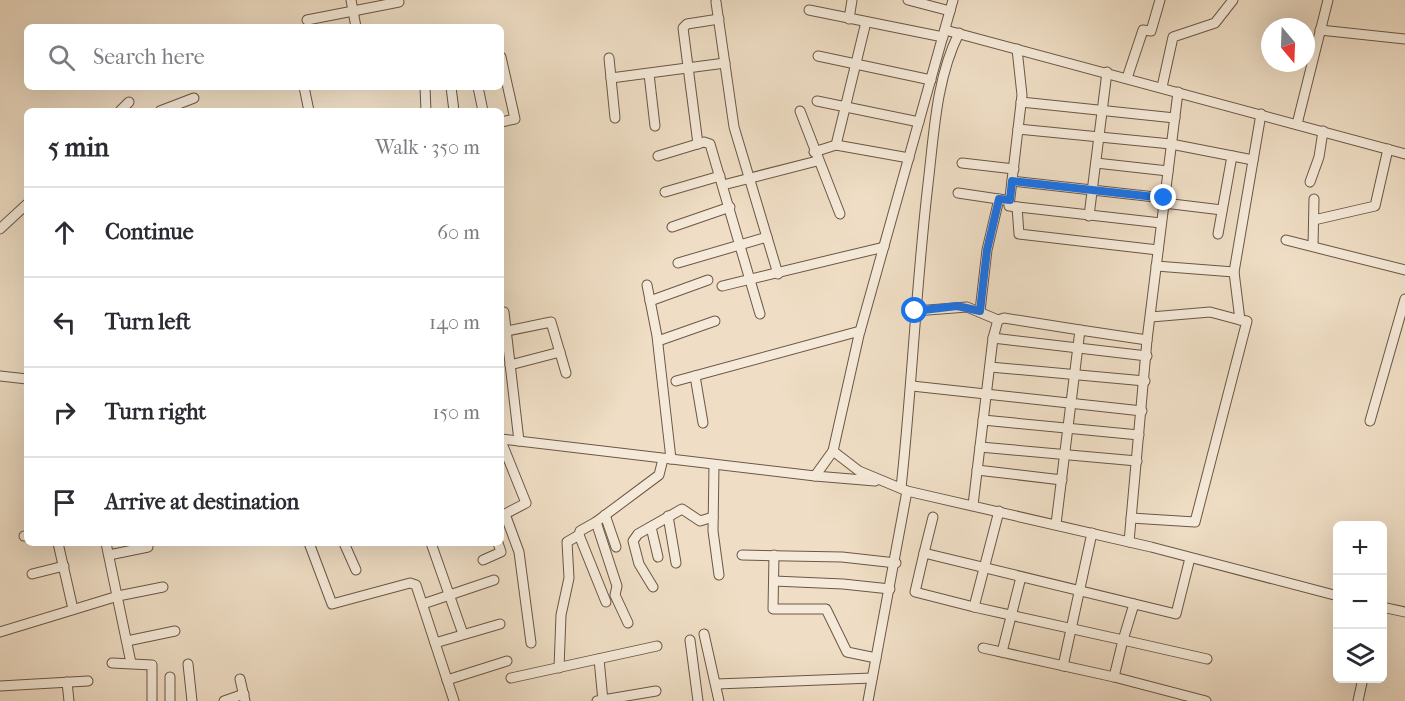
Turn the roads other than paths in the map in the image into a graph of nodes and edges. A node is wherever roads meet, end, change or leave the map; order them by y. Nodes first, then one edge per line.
1 (351, 0) edge
2 (852, 0) edge
3 (908, 0) edge
4 (953, 0) edge
5 (1160, 0) edge
6 (1233, 0) edge
7 (1328, 0) edge
8 (399, 2) dead end
9 (716, 2) dead end
10 (808, 10) dead end
11 (950, 11) junction
12 (353, 12) junction
13 (719, 19) junction
14 (849, 19) junction
15 (307, 20) dead end
16 (866, 22) junction
17 (355, 24) edge
18 (1320, 30) junction
19 (944, 33) junction
20 (959, 33) junction
21 (1405, 39) edge
22 (1017, 49) junction
23 (818, 56) dead end
24 (609, 58) dead end
25 (725, 63) junction
26 (856, 64) junction
27 (688, 70) junction
28 (1107, 72) junction
29 (649, 74) junction
30 (504, 77) edge
31 (611, 78) junction
32 (1127, 78) junction
33 (931, 80) junction
34 (1162, 87) junction
35 (305, 90) edge
36 (425, 90) edge
37 (451, 90) edge
38 (479, 90) edge
39 (1178, 92) junction
40 (194, 98) dead end
41 (817, 101) dead end
42 (129, 102) dead end
43 (1022, 102) junction
44 (845, 107) junction
45 (123, 108) edge
46 (168, 108) edge
47 (308, 108) edge
48 (426, 108) edge
49 (454, 108) edge
50 (482, 108) edge
51 (1102, 110) junction
52 (800, 111) dead end
53 (1261, 114) junction
54 (615, 118) dead end
55 (1175, 118) junction
56 (504, 121) edge
57 (919, 122) junction
58 (1297, 124) junction
59 (655, 126) dead end
60 (1018, 129) junction
61 (1323, 131) junction
62 (1099, 136) junction
63 (698, 144) junction
64 (1172, 144) junction
65 (836, 145) junction
66 (1389, 149) junction
67 (1405, 154) edge
68 (658, 156) dead end
69 (816, 156) junction
70 (1232, 156) junction
71 (909, 158) junction
72 (1253, 160) junction
73 (962, 163) dead end
74 (1096, 163) junction
75 (1014, 170) junction
76 (1168, 171) junction
77 (748, 178) junction
78 (721, 181) junction
79 (1012, 181) junction
80 (1310, 182) dead end
81 (1092, 190) junction
82 (665, 192) dead end
83 (958, 193) dead end
84 (999, 199) junction
85 (1314, 199) dead end
86 (1164, 201) junction
87 (1013, 204) junction
88 (24, 207) edge
89 (730, 207) junction
90 (1222, 210) junction
91 (840, 213) dead end
92 (1089, 216) junction
93 (1314, 220) junction
94 (1161, 224) junction
95 (672, 227) dead end
96 (0, 229) edge
97 (1218, 234) dead end
98 (767, 237) junction
99 (1286, 240) dead end
100 (741, 245) junction
101 (1313, 246) junction
102 (884, 247) junction
103 (1158, 250) junction
104 (678, 263) dead end
105 (1156, 266) junction
106 (1405, 270) edge
107 (1234, 272) junction
108 (778, 274) junction
109 (708, 280) dead end
110 (752, 280) junction
111 (647, 285) dead end
112 (722, 286) dead end
113 (1405, 299) edge
114 (650, 301) junction
115 (915, 311) junction
116 (980, 311) junction
117 (760, 314) dead end
118 (1151, 317) junction
119 (998, 320) junction
120 (1240, 320) junction
121 (715, 321) dead end
122 (1401, 328) edge
123 (1080, 330) junction
124 (860, 331) junction
125 (504, 332) edge
126 (993, 338) junction
127 (1147, 340) junction
128 (658, 341) junction
129 (504, 342) edge
130 (1078, 348) junction
131 (560, 352) junction
132 (1147, 356) junction
133 (990, 367) junction
134 (507, 371) edge
135 (566, 373) dead end
136 (1075, 375) junction
137 (0, 376) edge
138 (695, 376) junction
139 (24, 380) edge
140 (676, 381) dead end
141 (1145, 381) junction
142 (912, 386) junction
143 (986, 395) junction
144 (1071, 404) junction
145 (1142, 411) junction
146 (983, 420) junction
147 (1370, 420) dead end
148 (703, 423) dead end
149 (1068, 428) junction
150 (1139, 435) junction
151 (504, 440) edge
152 (519, 441) junction
153 (980, 447) junction
154 (504, 448) edge
155 (833, 451) junction
156 (1065, 455) junction
157 (667, 459) junction
158 (1137, 461) junction
159 (714, 465) junction
160 (977, 470) junction
161 (815, 476) junction
162 (1062, 480) junction
163 (884, 482) junction
164 (904, 490) junction
165 (973, 505) junction
166 (999, 510) junction
167 (605, 515) junction
168 (668, 516) junction
169 (713, 517) junction
170 (933, 517) dead end
171 (1131, 518) junction
172 (596, 522) junction
173 (1056, 524) junction
174 (651, 527) junction
175 (1092, 533) junction
176 (579, 535) junction
177 (1129, 542) junction
178 (59, 546) edge
179 (107, 546) edge
180 (310, 546) edge
181 (345, 546) edge
182 (431, 546) edge
183 (499, 546) edge
184 (148, 547) dead end
185 (616, 547) dead end
186 (924, 553) junction
187 (109, 555) junction
188 (742, 555) dead end
189 (774, 555) junction
190 (658, 556) dead end
191 (1190, 558) junction
192 (483, 560) dead end
193 (676, 563) dead end
194 (896, 563) junction
195 (64, 566) junction
196 (984, 568) junction
197 (356, 570) dead end
198 (32, 574) dead end
199 (719, 575) dead end
200 (1021, 577) junction
201 (494, 580) dead end
202 (774, 581) junction
203 (163, 587) dead end
204 (653, 587) dead end
205 (890, 589) junction
206 (1080, 591) junction
207 (450, 595) junction
208 (1333, 595) edge
209 (118, 596) junction
210 (606, 602) dead end
211 (423, 604) junction
212 (1134, 604) junction
213 (974, 608) junction
214 (1387, 608) edge
215 (73, 609) junction
216 (1405, 612) edge
217 (1011, 615) junction
218 (628, 623) dead end
219 (500, 624) dead end
220 (1071, 629) junction
221 (175, 631) dead end
222 (0, 632) edge
223 (463, 634) junction
224 (704, 634) dead end
225 (690, 640) dead end
226 (1123, 640) junction
227 (127, 641) junction
228 (435, 643) junction
229 (531, 643) dead end
230 (657, 646) dead end
231 (983, 648) dead end
232 (1002, 652) junction
233 (876, 658) junction
234 (599, 659) junction
235 (1207, 659) dead end
236 (507, 661) dead end
237 (112, 663) dead end
238 (131, 663) junction
239 (188, 664) dead end
240 (1064, 666) junction
241 (559, 668) junction
242 (170, 677) dead end
243 (1114, 677) junction
244 (511, 678) dead end
245 (872, 678) junction
246 (240, 679) dead end
247 (447, 680) junction
248 (88, 681) dead end
249 (67, 682) junction
250 (1362, 683) edge
251 (716, 684) junction
252 (0, 686) edge
253 (656, 691) dead end
254 (244, 698) edge
255 (69, 701) edge
256 (152, 701) edge
257 (170, 701) edge
258 (192, 701) edge
259 (224, 701) edge
260 (454, 701) edge
261 (597, 701) edge
262 (603, 701) edge
263 (698, 701) edge
264 (719, 701) edge
265 (868, 701) edge
266 (1208, 701) edge
267 (1358, 701) edge

1 - 12 street
2 - 14 street
3 - 11 street
4 - 11 street
5 - 32 street
6 - 34 street
7 - 18 street
8 - 12 street
9 - 13 street
10 - 14 street
11 - 19 street
12 - 15 street
12 - 17 street
13 - 25 street
13 - 27 street
14 - 16 street
16 - 19 street
16 - 26 street
18 - 21 street
18 - 58 street
19 - 20 street
19 - 33 street
20 - 22 street
20 - 115 street
22 - 28 street
22 - 43 street
23 - 26 street
24 - 31 street
25 - 27 street
25 - 77 street
26 - 33 street
26 - 44 street
27 - 29 street
27 - 63 street
28 - 32 street
28 - 51 street
29 - 31 street
29 - 59 street
30 - 56 street
31 - 54 street
32 - 34 street
33 - 57 street
34 - 39 street
35 - 47 street
36 - 48 street
37 - 49 street
38 - 50 street
39 - 53 street
39 - 55 street
40 - 46 street
41 - 44 street
42 - 45 street
43 - 51 street
43 - 60 street
44 - 57 street
44 - 65 street
51 - 55 street
51 - 62 street
52 - 69 street
53 - 58 street
53 - 72 street
55 - 64 street
57 - 71 street
58 - 61 street
60 - 62 street
60 - 75 street
61 - 66 street
61 - 80 street
62 - 64 street
62 - 74 street
63 - 68 street
63 - 78 street
64 - 70 street
64 - 76 street
65 - 69 street
65 - 71 street
66 - 67 street
66 - 93 street
69 - 77 street
69 - 91 street
70 - 72 street
70 - 90 street
71 - 102 street
72 - 107 street
73 - 75 street
74 - 76 street
74 - 81 street
75 - 79 street
76 - 86 street
77 - 78 street
77 - 98 street
78 - 82 street
78 - 89 street
79 - 81 street
79 - 87 street
81 - 86 street
81 - 92 street
83 - 84 street
84 - 87 street
84 - 116 street
85 - 93 street
86 - 90 street
86 - 94 street
87 - 92 street
87 - 103 street
88 - 96 street
89 - 95 street
89 - 100 street
90 - 97 street
92 - 94 street
93 - 101 street
94 - 103 street
98 - 100 street
98 - 108 street
99 - 101 street
100 - 104 street
100 - 110 street
101 - 106 street
102 - 108 street
102 - 124 street
103 - 105 street
105 - 107 street
105 - 118 street
107 - 120 street
108 - 110 street
109 - 114 street
110 - 112 street
110 - 117 street
111 - 114 street
113 - 122 street
114 - 128 street
115 - 116 street
115 - 142 street
116 - 119 street
118 - 120 street
118 - 127 street
119 - 123 street
119 - 126 street
120 - 171 street
121 - 128 street
122 - 147 street
123 - 127 street
123 - 130 street
124 - 138 street
124 - 155 street
125 - 131 street
126 - 130 street
126 - 133 street
127 - 132 street
128 - 157 street
129 - 134 street
130 - 132 street
130 - 136 street
131 - 134 street
131 - 135 street
132 - 141 street
133 - 136 street
133 - 143 street
134 - 152 street
136 - 141 street
136 - 144 street
137 - 139 street
138 - 140 street
138 - 148 street
141 - 145 street
142 - 143 street
142 - 164 street
143 - 144 street
143 - 146 street
144 - 145 street
144 - 149 street
145 - 150 street
146 - 149 street
146 - 153 street
149 - 150 street
149 - 156 street
150 - 158 street
151 - 152 street
152 - 157 street
153 - 156 street
153 - 160 street
154 - 229 street
155 - 161 street
155 - 163 street
156 - 158 street
156 - 162 street
157 - 159 street
157 - 167 street
158 - 171 street
159 - 161 street
159 - 169 street
160 - 162 street
160 - 165 street
161 - 163 street
162 - 173 street
163 - 164 street
164 - 165 street
164 - 194 street
165 - 166 street
166 - 173 street
166 - 196 street
167 - 172 street
167 - 185 street
168 - 169 street
168 - 174 street
168 - 193 street
169 - 199 street
170 - 186 street
171 - 177 street
172 - 176 street
172 - 218 street
173 - 175 street
174 - 190 street
174 - 204 street
175 - 177 street
175 - 206 street
176 - 210 street
176 - 241 street
177 - 191 street
178 - 195 street
179 - 187 street
180 - 211 street
181 - 197 street
182 - 207 street
183 - 192 street
184 - 187 street
186 - 196 street
186 - 213 street
187 - 209 street
188 - 189 street
189 - 194 street
189 - 202 street
191 - 208 street
191 - 212 street
194 - 205 street
195 - 198 street
195 - 215 street
196 - 200 street
196 - 213 street
200 - 206 street
200 - 217 street
201 - 207 street
202 - 205 street
202 - 233 street
203 - 209 street
205 - 233 street
206 - 212 street
206 - 220 street
207 - 211 street
207 - 223 street
209 - 215 street
209 - 227 street
211 - 228 street
212 - 226 street
213 - 217 street
214 - 216 street
215 - 222 street
217 - 220 street
217 - 232 street
219 - 223 street
220 - 226 street
220 - 240 street
221 - 227 street
223 - 228 street
224 - 251 street
225 - 263 street
226 - 235 street
226 - 243 street
227 - 238 street
228 - 247 street
230 - 234 street
231 - 232 street
232 - 240 street
233 - 245 street
234 - 241 street
234 - 262 street
236 - 247 street
237 - 238 street
238 - 256 street
239 - 258 street
240 - 243 street
241 - 244 street
242 - 257 street
243 - 266 street
245 - 251 street
245 - 265 street
246 - 254 street
247 - 260 street
248 - 249 street
249 - 252 street
249 - 255 street
250 - 267 street
251 - 264 street
253 - 262 street
254 - 259 street
261 - 262 street

